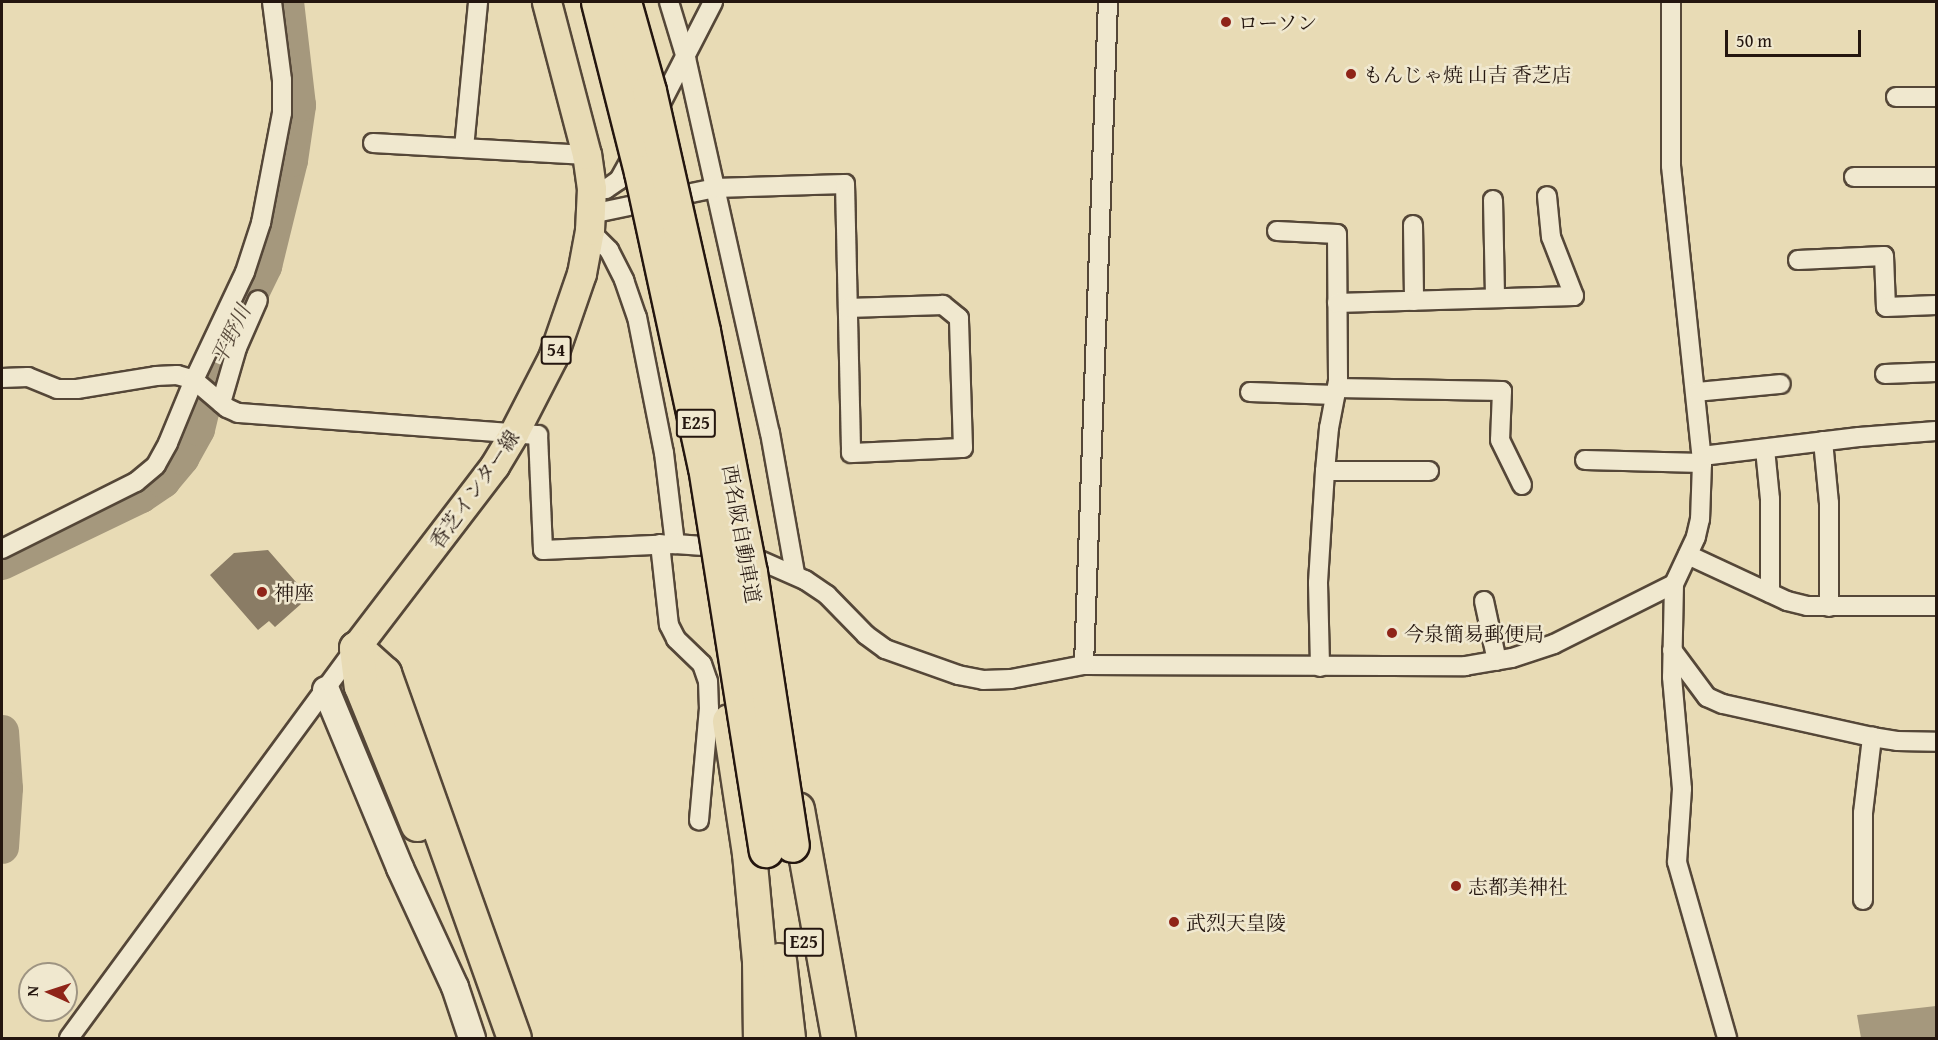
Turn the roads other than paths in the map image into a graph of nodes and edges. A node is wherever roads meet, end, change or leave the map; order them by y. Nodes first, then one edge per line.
1 (272, 2) edge
2 (478, 2) edge
3 (547, 2) edge
4 (598, 2) edge
5 (624, 2) edge
6 (669, 2) edge
7 (713, 2) edge
8 (1108, 2) edge
9 (1671, 2) edge
10 (686, 58) junction
11 (1936, 96) edge
12 (1896, 97) dead end
13 (373, 143) dead end
14 (464, 148) junction
15 (587, 155) junction
16 (1854, 177) dead end
17 (1936, 177) edge
18 (715, 188) junction
19 (1547, 196) dead end
20 (1493, 200) dead end
21 (591, 212) junction
22 (1413, 225) dead end
23 (1277, 231) dead end
24 (1798, 260) dead end
25 (1495, 298) junction
26 (258, 300) dead end
27 (1414, 301) junction
28 (1337, 303) junction
29 (1936, 305) edge
30 (848, 308) junction
31 (1936, 372) edge
32 (1885, 374) dead end
33 (2, 378) edge
34 (197, 383) junction
35 (1780, 384) dead end
36 (1250, 392) dead end
37 (1336, 392) junction
38 (1696, 392) junction
39 (218, 401) junction
40 (1936, 431) edge
41 (514, 434) junction
42 (1823, 441) junction
43 (1765, 449) junction
44 (1585, 460) dead end
45 (1702, 460) junction
46 (1325, 471) junction
47 (1429, 471) dead end
48 (1522, 485) dead end
49 (668, 544) junction
50 (2, 549) edge
51 (1688, 555) junction
52 (795, 574) junction
53 (1674, 584) junction
54 (1770, 593) junction
55 (1484, 601) dead end
56 (1936, 606) edge
57 (1829, 607) junction
58 (356, 648) junction
59 (1672, 650) junction
60 (1497, 661) junction
61 (1084, 665) junction
62 (1320, 667) junction
63 (326, 690) junction
64 (1872, 737) junction
65 (1936, 742) edge
66 (699, 821) dead end
67 (778, 848) junction
68 (1863, 900) dead end
69 (69, 1038) edge
70 (472, 1038) edge
71 (499, 1038) edge
72 (514, 1038) edge
73 (760, 1038) edge
74 (788, 1038) edge
75 (815, 1038) edge
76 (838, 1038) edge
77 (1727, 1038) edge

1 - 34 street
2 - 14 street
3 - 15 main road, 香芝インター線 / 54
4 - 67 highway, 西名阪自動車道 / E25, bridge
5 - 67 highway, 西名阪自動車道 / E25, bridge
6 - 10 street
7 - 10 street
8 - 61 street
9 - 38 street
10 - 18 street
10 - 21 street
11 - 12 street
13 - 14 street
14 - 15 street
15 - 21 main road, 香芝インター線 / 54
16 - 17 street
18 - 21 street
18 - 30 street
18 - 52 street
19 - 25 street
20 - 25 street
21 - 41 main road, 香芝インター線 / 54
21 - 49 street
22 - 27 street
23 - 28 street
24 - 29 street
25 - 27 street
26 - 39 street
27 - 28 street
28 - 37 street
30 - 30 street
31 - 32 street
33 - 34 street
34 - 39 street
34 - 50 street
35 - 38 street
36 - 37 street
37 - 46 street
37 - 48 street
38 - 45 street
39 - 41 street
40 - 42 street
41 - 49 street
41 - 58 main road, 香芝インター線 / 54
42 - 43 street
42 - 57 street
43 - 45 street
43 - 54 street
44 - 45 street
45 - 51 street
46 - 47 street
46 - 62 street
49 - 52 street
49 - 66 street
51 - 53 street
51 - 54 street
52 - 61 street
53 - 59 street
53 - 60 street
54 - 57 street
55 - 60 street
56 - 57 street
58 - 63 street
58 - 71 highway
58 - 72 highway
59 - 64 street
59 - 77 street
60 - 62 street
61 - 62 street
63 - 69 street
63 - 70 street
64 - 65 street
64 - 68 street
67 - 73 highway
67 - 74 highway, 西名阪自動車道 / E25
67 - 75 highway, 西名阪自動車道 / E25
67 - 76 highway

